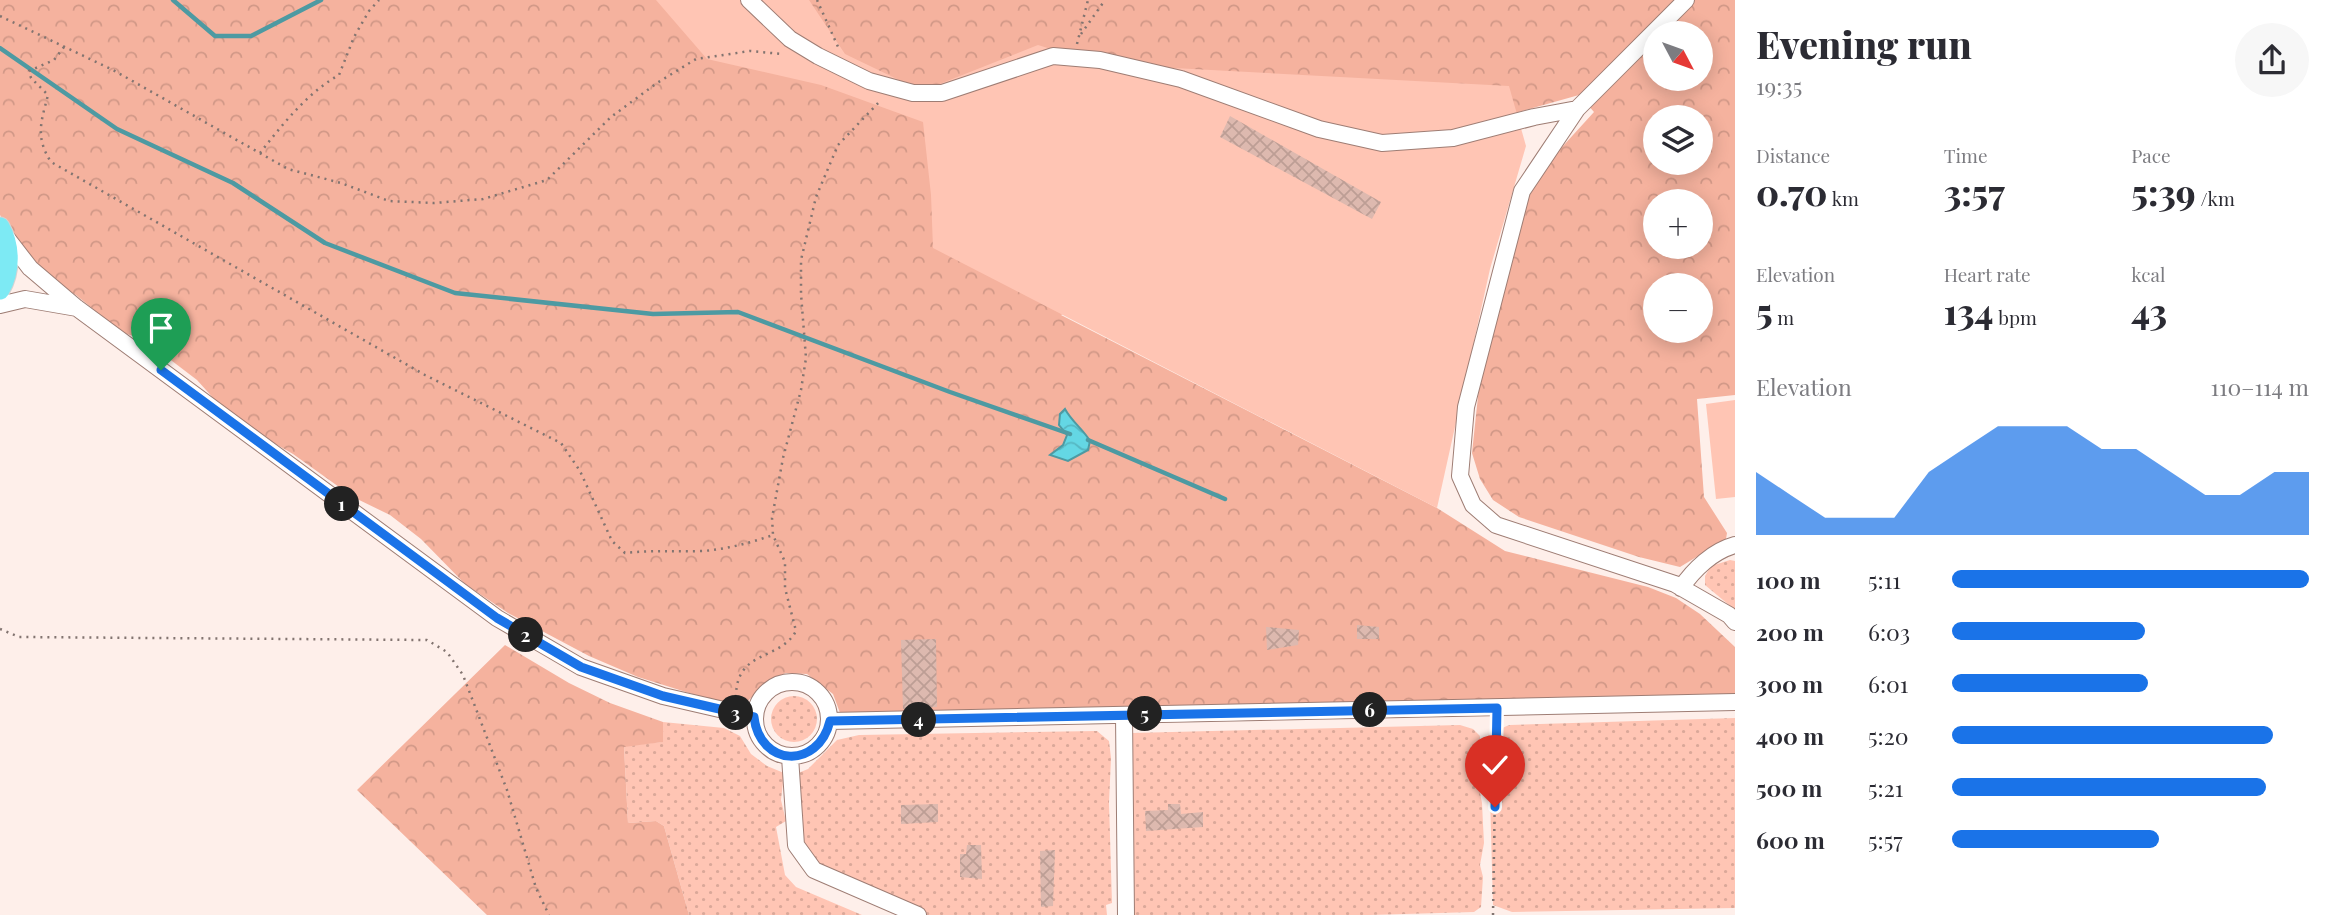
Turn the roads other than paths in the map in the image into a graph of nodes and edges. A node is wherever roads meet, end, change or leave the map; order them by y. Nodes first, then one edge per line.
1 (749, 0) edge
2 (1686, 0) edge
3 (1577, 109) junction
4 (3, 232) edge
5 (0, 290) edge
6 (0, 305) edge
7 (77, 308) junction
8 (1735, 545) edge
9 (1681, 588) junction
10 (1735, 622) edge
11 (1735, 702) edge
12 (746, 715) junction
13 (1124, 715) junction
14 (830, 721) junction
15 (790, 757) junction
16 (918, 915) edge
17 (1126, 915) edge

1 - 3 street
2 - 3 street
3 - 9 street
4 - 5 main road
4 - 7 street
6 - 7 street
7 - 12 street
8 - 9 street
9 - 10 street
11 - 13 street
12 - 14 street
12 - 15 street
13 - 14 street
13 - 17 street
14 - 15 street
15 - 16 street

